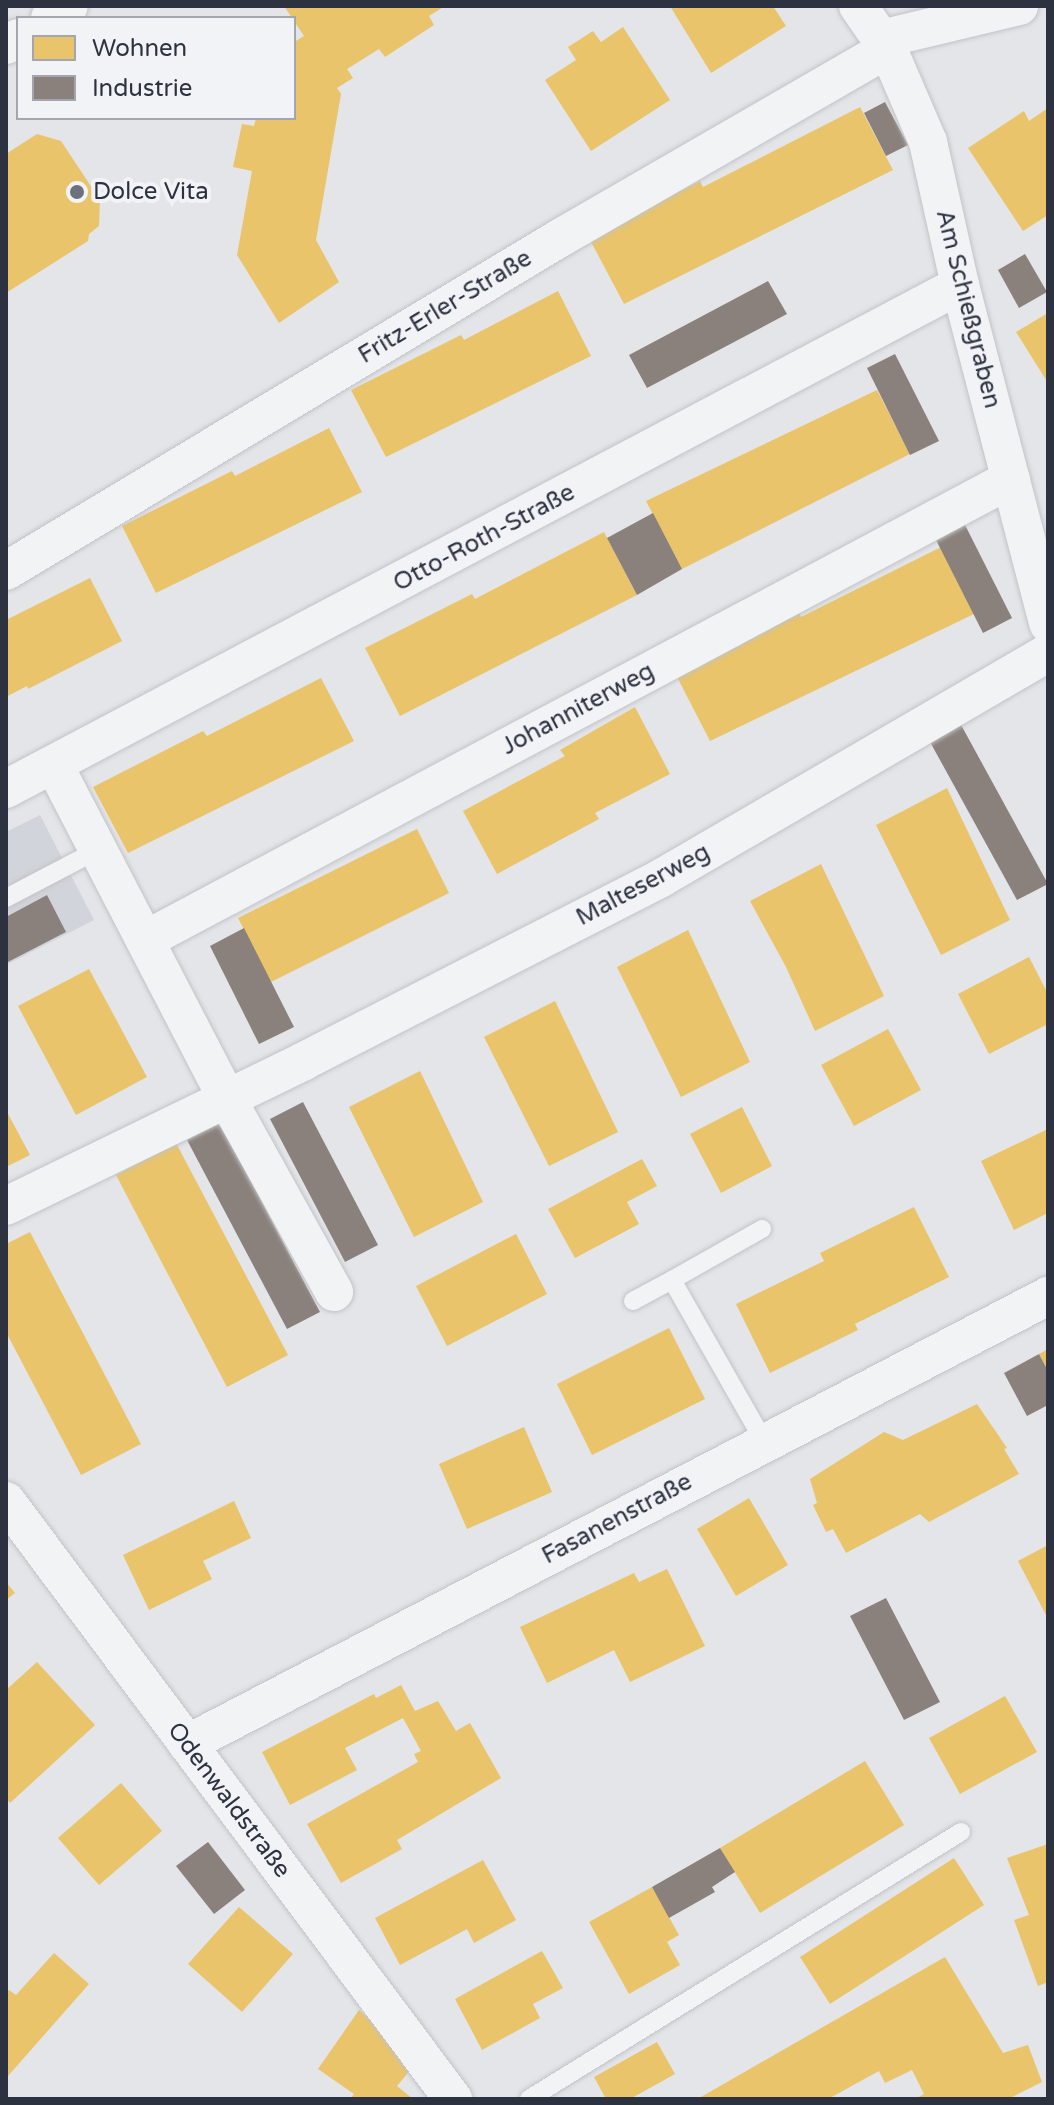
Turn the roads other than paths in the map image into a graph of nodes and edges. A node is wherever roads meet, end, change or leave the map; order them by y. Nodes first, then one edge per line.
1 (858, 6) edge
2 (1019, 6) edge
3 (884, 44) junction
4 (960, 285) junction
5 (1011, 479) junction
6 (1038, 533) edge
7 (6, 571) edge
8 (1048, 624) edge
9 (1048, 653) edge
10 (54, 765) junction
11 (6, 789) edge
12 (98, 850) junction
13 (6, 898) edge
14 (145, 940) junction
15 (226, 1097) junction
16 (6, 1206) edge
17 (762, 1229) dead end
18 (672, 1280) junction
19 (334, 1292) dead end
20 (1048, 1296) edge
21 (633, 1301) dead end
22 (764, 1441) junction
23 (6, 1501) edge
24 (187, 1744) junction
25 (961, 1832) dead end
26 (453, 2099) edge
27 (529, 2099) edge

1 - 3 street, Am Schießgraben
2 - 3 street, Fritz-Erler-Straße
3 - 4 street, Am Schießgraben
3 - 7 street, Fritz-Erler-Straße
4 - 5 street, Am Schießgraben
4 - 10 street, Otto-Roth-Straße
5 - 6 street, Am Schießgraben
5 - 14 street, Johanniterweg
6 - 8 street, Am Schießgraben
9 - 15 street, Malteserweg
10 - 11 street, Otto-Roth-Straße
10 - 12 street
12 - 13 lane
12 - 14 street
14 - 15 street
15 - 16 street, Malteserweg
15 - 19 street
17 - 18 lane
18 - 21 lane
18 - 22 lane
20 - 22 street, Fasanenstraße
22 - 24 street, Fasanenstraße
23 - 24 street, Odenwaldstraße
24 - 26 street, Odenwaldstraße
25 - 27 lane

